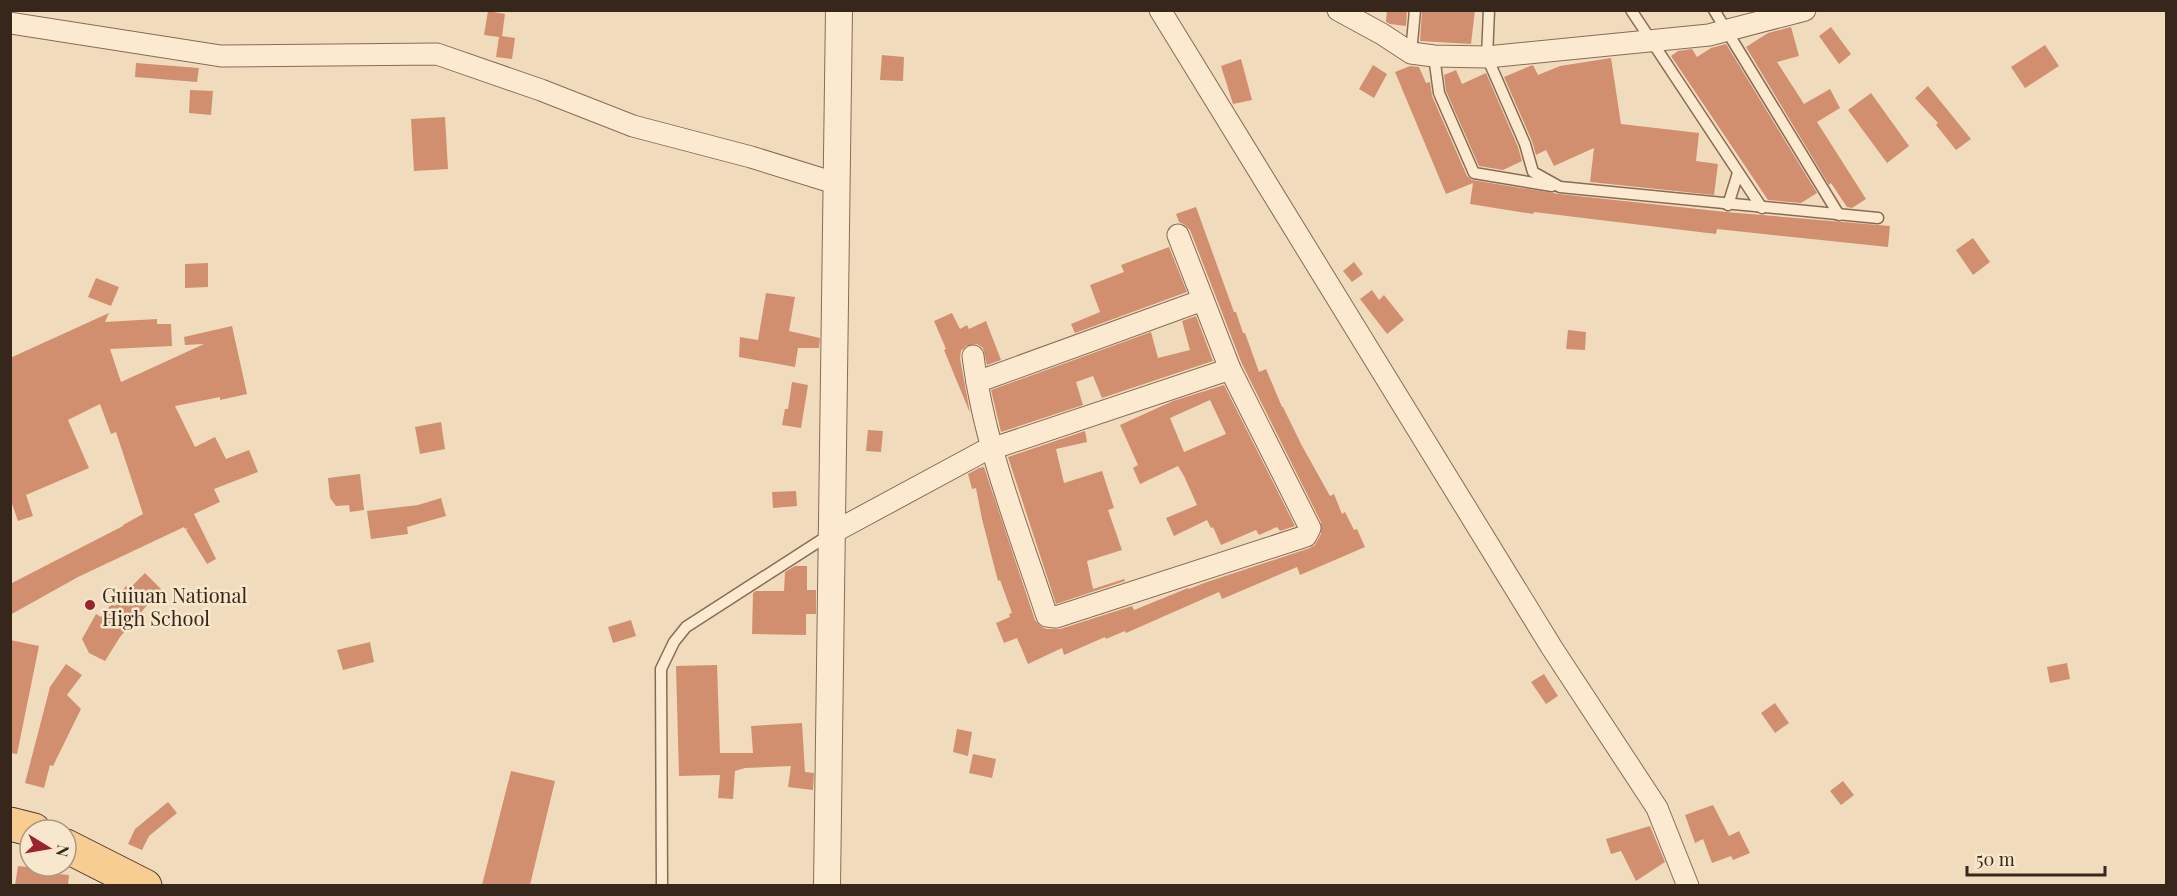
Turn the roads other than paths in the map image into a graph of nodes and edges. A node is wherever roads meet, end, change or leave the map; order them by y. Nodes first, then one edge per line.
1 (839, 10) edge
2 (1160, 10) edge
3 (1338, 10) edge
4 (1414, 10) edge
5 (1488, 10) edge
6 (1631, 10) edge
7 (1714, 10) edge
8 (1805, 10) edge
9 (10, 23) edge
10 (1726, 30) junction
11 (1650, 41) junction
12 (1411, 53) junction
13 (1434, 57) junction
14 (1487, 57) junction
15 (1738, 173) junction
16 (838, 184) junction
17 (1560, 187) junction
18 (1728, 205) junction
19 (1762, 208) junction
20 (1839, 215) junction
21 (1878, 218) dead end
22 (1178, 235) dead end
23 (1203, 300) junction
24 (974, 356) dead end
25 (1230, 369) junction
26 (977, 381) junction
27 (993, 448) junction
28 (832, 533) junction
29 (78, 852) edge
30 (145, 885) edge
31 (662, 885) edge
32 (827, 885) edge
33 (1688, 885) edge

1 - 16 street
2 - 33 street
3 - 12 street
4 - 12 lane
5 - 14 lane
6 - 11 lane
7 - 10 lane
8 - 10 street
9 - 16 street
10 - 11 street
10 - 20 lane
11 - 14 street
11 - 15 lane
12 - 13 street
13 - 14 street
13 - 17 lane
14 - 17 lane
15 - 18 lane
15 - 19 lane
16 - 28 street
17 - 18 lane
18 - 19 lane
19 - 20 lane
20 - 21 lane
22 - 23 street
23 - 25 street
23 - 26 street
24 - 26 street
25 - 27 street
25 - 27 street
26 - 27 street
27 - 28 street
28 - 31 lane
28 - 32 street
29 - 30 main road

